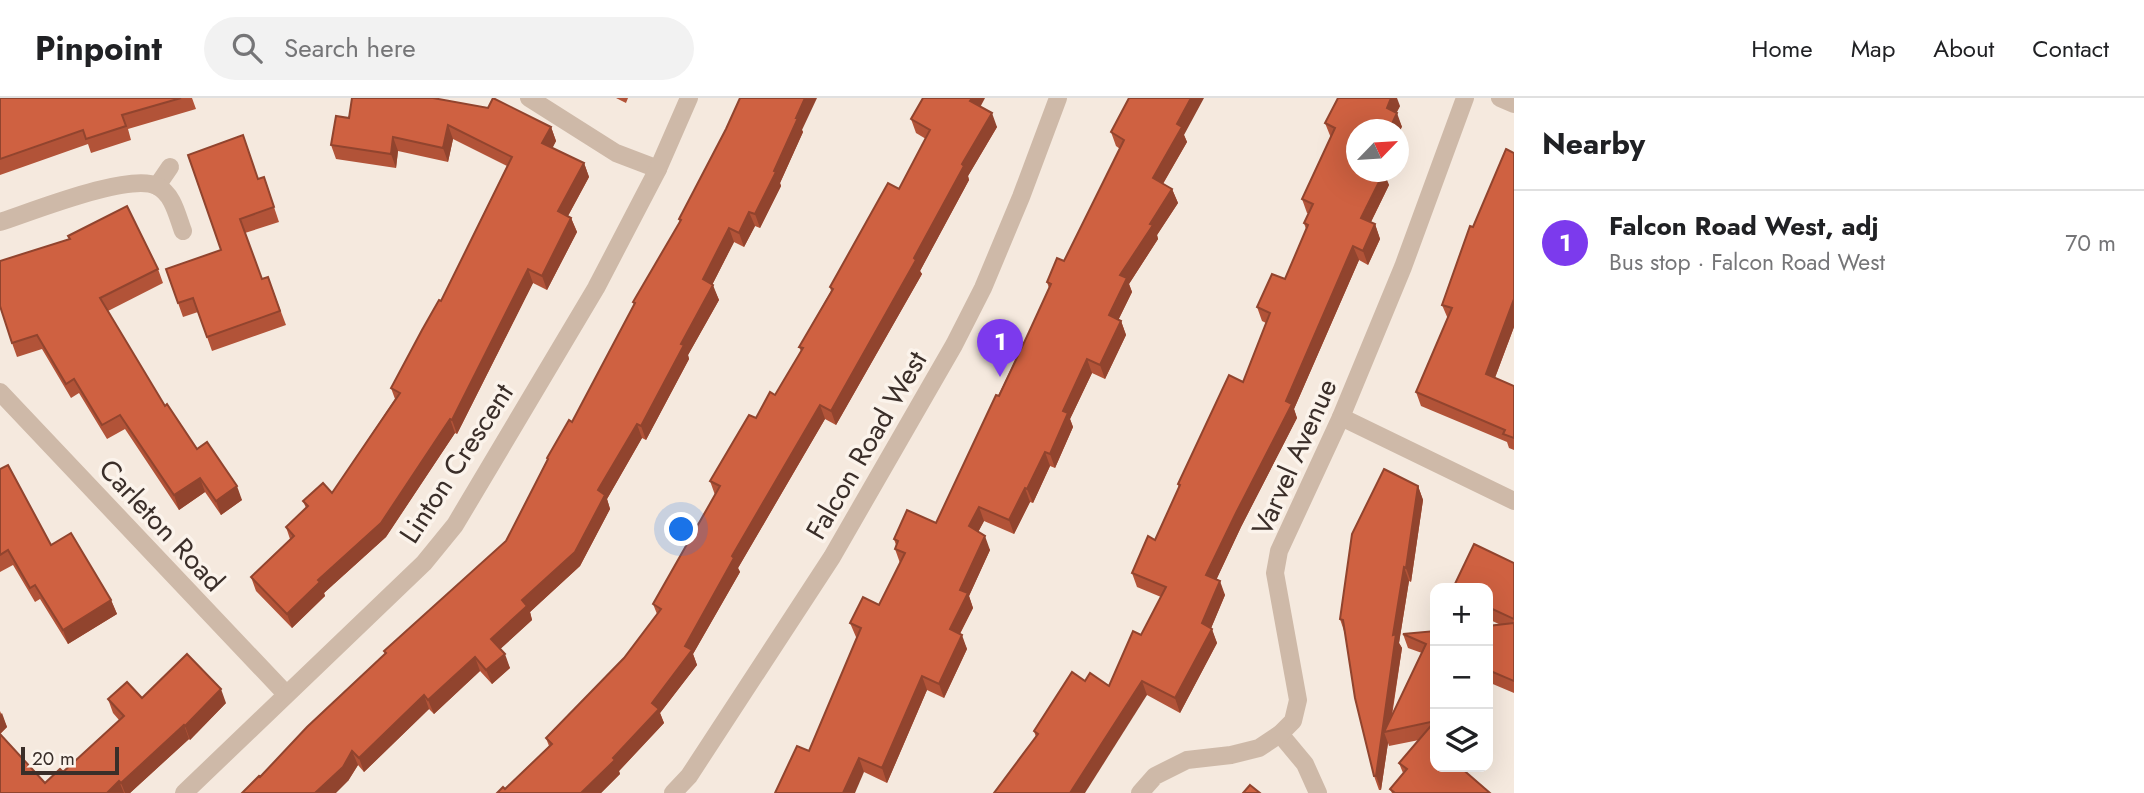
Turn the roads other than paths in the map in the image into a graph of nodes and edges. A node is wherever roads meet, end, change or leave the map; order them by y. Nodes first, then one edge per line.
1 (529, 98) edge
2 (690, 98) edge
3 (1058, 98) edge
4 (1465, 98) edge
5 (1500, 98) edge
6 (1514, 104) edge
7 (170, 167) dead end
8 (658, 169) junction
9 (157, 186) junction
10 (0, 222) edge
11 (183, 232) dead end
12 (0, 393) edge
13 (1341, 417) junction
14 (1514, 501) edge
15 (286, 694) junction
16 (1280, 734) junction
17 (184, 793) edge
18 (673, 793) edge
19 (1140, 793) edge
20 (1318, 793) edge

1 - 8 street
2 - 8 street, Linton Crescent
3 - 18 street, Falcon Road West
4 - 13 street, Varvel Avenue
5 - 6 street
7 - 9 street
8 - 15 street, Linton Crescent
9 - 10 street
9 - 11 street
12 - 15 street, Carleton Road
13 - 14 street
13 - 16 street, Varvel Avenue
15 - 17 street, Linton Crescent
16 - 19 street
16 - 20 street

